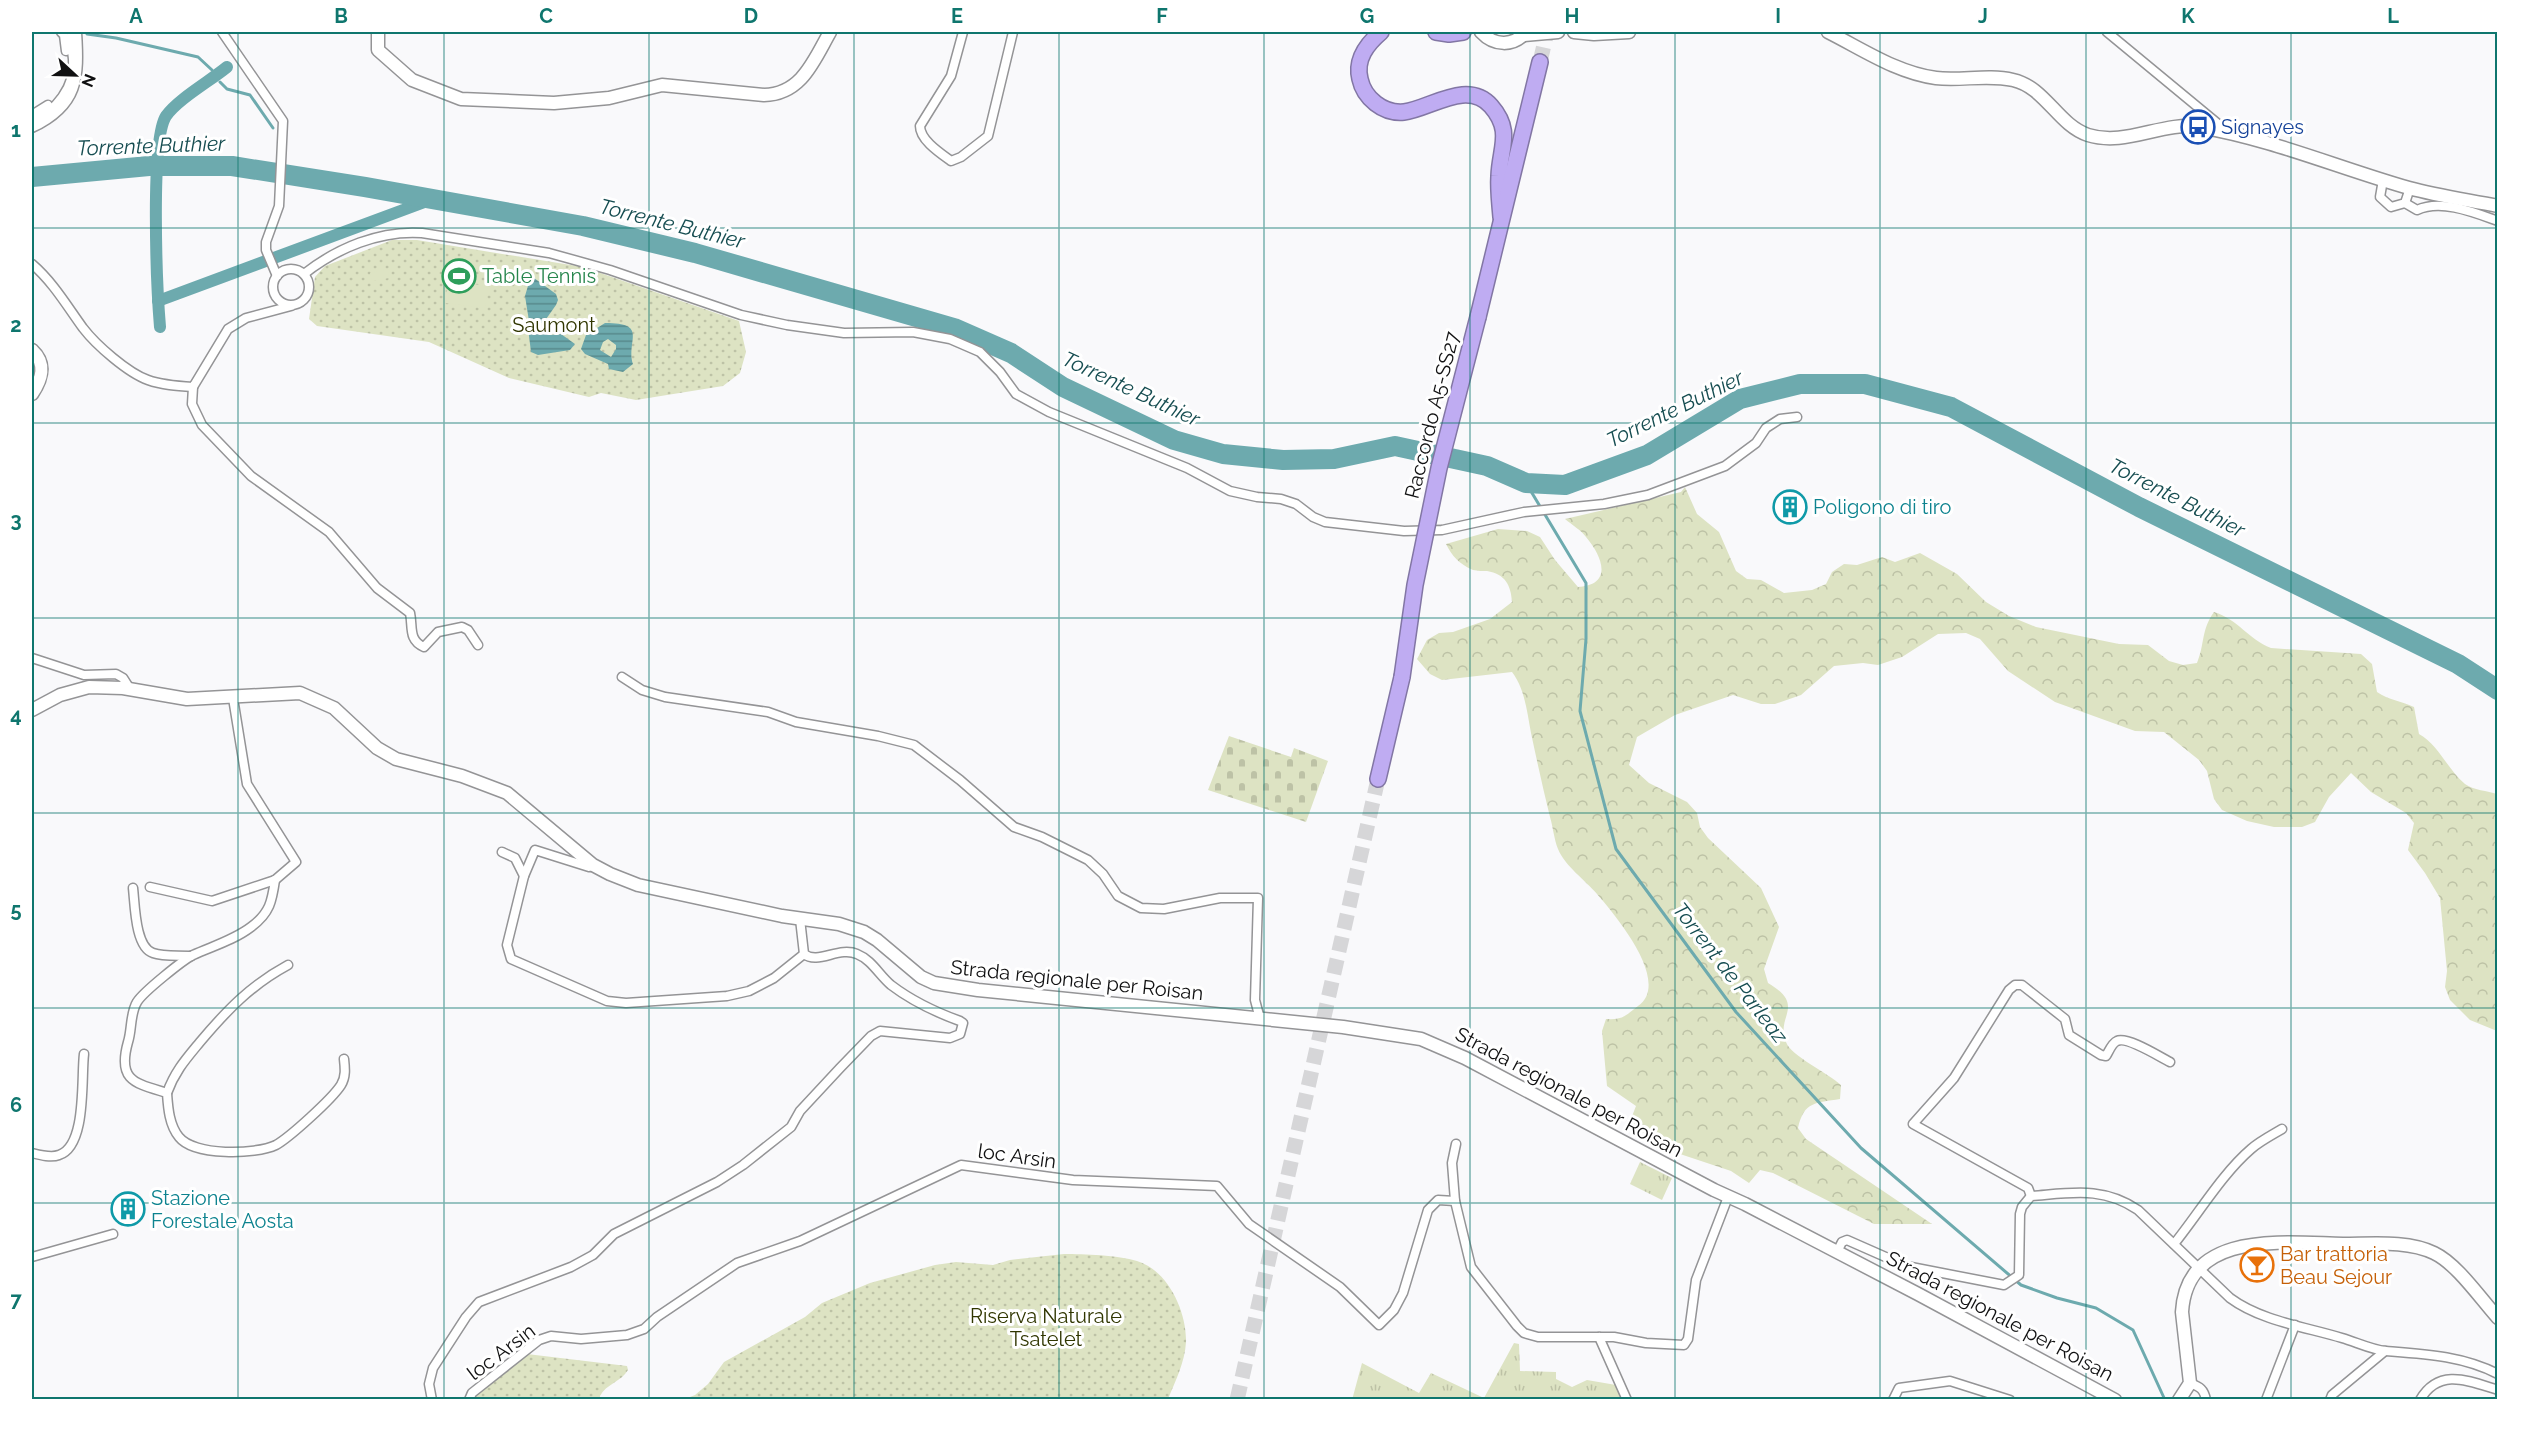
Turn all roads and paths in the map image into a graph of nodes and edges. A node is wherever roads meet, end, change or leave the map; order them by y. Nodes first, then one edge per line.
1 (61, 32) edge
2 (72, 32) edge
3 (222, 32) edge
4 (378, 32) edge
5 (830, 32) edge
6 (963, 32) edge
7 (1014, 32) edge
8 (1381, 32) edge
9 (1436, 32) edge
10 (1464, 32) edge
11 (1480, 32) edge
12 (1558, 32) edge
13 (1574, 32) edge
14 (1629, 32) edge
15 (1828, 32) edge
16 (2107, 32) edge
17 (1525, 33) edge
18 (1540, 62) tunnel mouth
19 (32, 115) edge
20 (32, 122) edge
21 (32, 128) edge
22 (2230, 134) junction
23 (2383, 180) junction
24 (2410, 188) junction
25 (2405, 203) junction
26 (2498, 206) edge
27 (1501, 218) junction
28 (2498, 221) edge
29 (32, 264) edge
30 (304, 274) junction
31 (277, 276) junction
32 (291, 306) junction
33 (32, 350) edge
34 (193, 387) junction
35 (32, 394) edge
36 (1797, 417) dead end
37 (478, 645) dead end
38 (32, 658) edge
39 (622, 677) dead end
40 (130, 689) junction
41 (233, 698) junction
42 (32, 710) edge
43 (1378, 779) tunnel mouth
44 (502, 852) dead end
45 (593, 865) junction
46 (524, 876) junction
47 (275, 880) junction
48 (150, 887) dead end
49 (133, 888) dead end
50 (800, 919) junction
51 (804, 954) junction
52 (191, 956) junction
53 (288, 964) dead end
54 (1260, 1019) junction
55 (84, 1054) dead end
56 (344, 1059) dead end
57 (2170, 1062) dead end
58 (167, 1093) junction
59 (2282, 1129) dead end
60 (1456, 1144) dead end
61 (32, 1153) edge
62 (2031, 1196) junction
63 (1728, 1197) junction
64 (1455, 1201) junction
65 (113, 1234) dead end
66 (2174, 1244) junction
67 (1837, 1252) junction
68 (32, 1256) edge
69 (2200, 1267) junction
70 (2498, 1318) edge
71 (2295, 1325) junction
72 (1599, 1337) junction
73 (2385, 1351) junction
74 (2498, 1374) edge
75 (2190, 1383) junction
76 (2498, 1390) edge
77 (432, 1400) edge
78 (469, 1400) edge
79 (1627, 1400) edge
80 (1893, 1400) edge
81 (2010, 1400) edge
82 (2115, 1400) edge
83 (2179, 1400) edge
84 (2206, 1400) edge
85 (2266, 1400) edge
86 (2330, 1400) edge
87 (2420, 1400) edge

1 - 19 street
2 - 20 street
2 - 21 street
3 - 31 street
4 - 5 main road
6 - 7 street
8 - 27 highway
9 - 10 highway
11 - 17 main road
12 - 17 main road
13 - 14 main road
15 - 22 main road
16 - 22 street
18 - 27 highway, Raccordo A5-SS27
22 - 23 main road
23 - 24 main road
23 - 25 street
24 - 25 street
24 - 26 main road
25 - 28 street
27 - 43 highway, Raccordo A5-SS27, bridge
29 - 34 street
30 - 31 street
30 - 32 street
30 - 36 street
31 - 32 street
32 - 34 street
33 - 35 main road
34 - 37 street
38 - 40 street
39 - 54 street
40 - 41 main road, Strada regionale per Roisan
40 - 42 main road, Strada regionale per Roisan
41 - 45 main road, Strada regionale per Roisan
41 - 47 street
44 - 46 street
45 - 46 street
45 - 50 main road, Strada regionale per Roisan
46 - 51 street
47 - 48 street
47 - 52 street
49 - 52 street
50 - 51 street
50 - 54 main road, Strada regionale per Roisan
51 - 77 street, loc Arsin
52 - 58 street
53 - 58 street
54 - 63 main road, Strada regionale per Roisan
55 - 61 street
56 - 58 street
57 - 62 street
59 - 66 street
60 - 64 street
62 - 66 street
62 - 67 street
63 - 67 main road, Strada regionale per Roisan
63 - 72 street
64 - 72 street
64 - 78 street, loc Arsin
65 - 68 street
66 - 69 street
67 - 82 main road, Strada regionale per Roisan
69 - 70 main road
69 - 71 street
69 - 75 main road
71 - 73 street
71 - 85 street
72 - 79 street
73 - 74 street
73 - 86 street
75 - 83 main road
75 - 84 street
76 - 87 street
80 - 81 street

